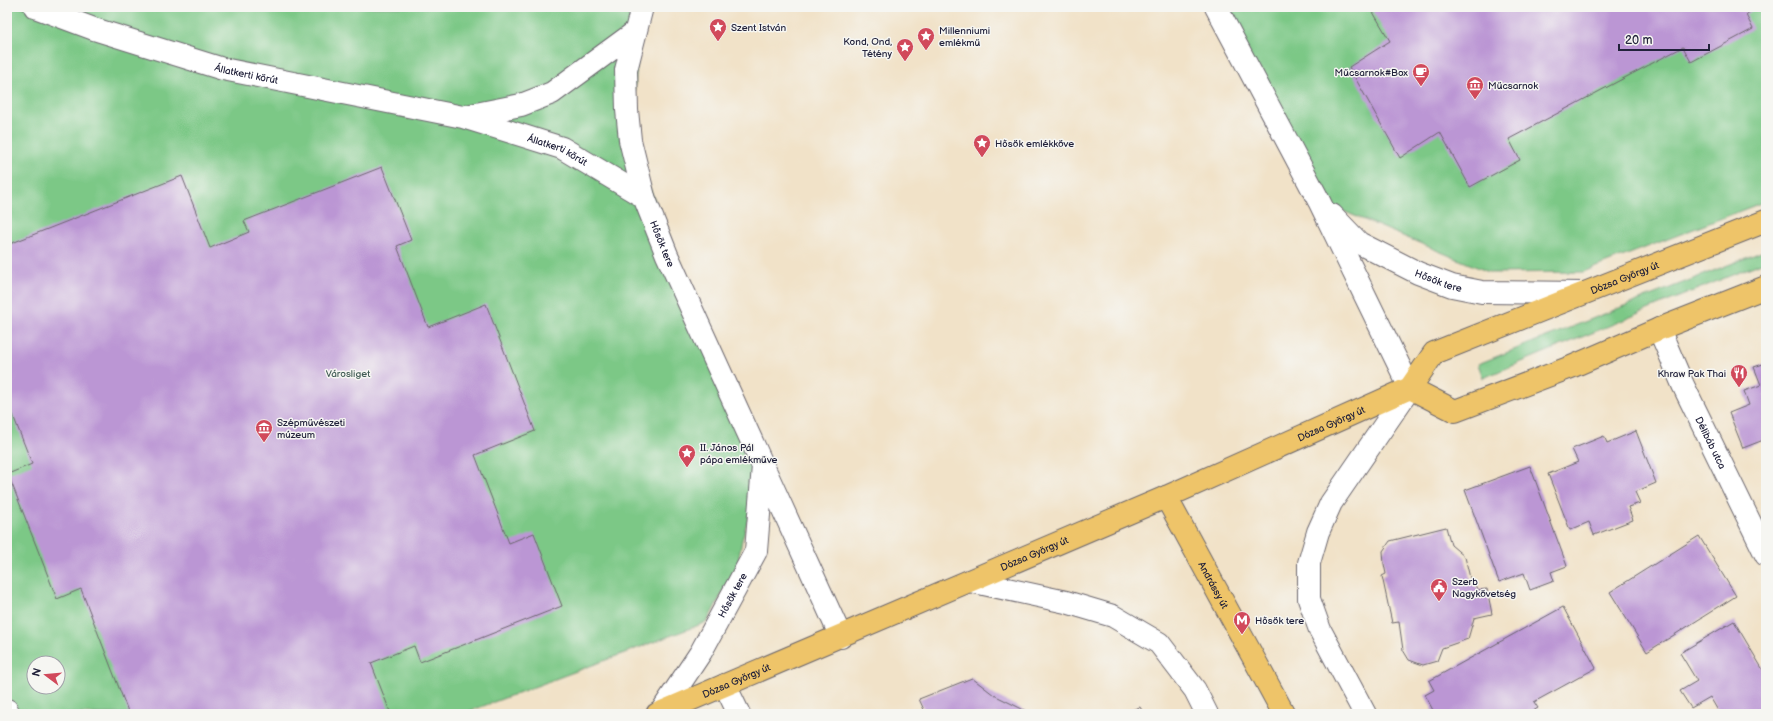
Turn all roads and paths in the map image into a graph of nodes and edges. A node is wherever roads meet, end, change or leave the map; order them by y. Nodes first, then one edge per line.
1 (36, 7) edge
2 (642, 7) edge
3 (1217, 8) edge
4 (635, 32) junction
5 (463, 117) junction
6 (644, 197) junction
7 (1318, 201) junction
8 (1766, 221) edge
9 (1766, 287) edge
10 (1583, 293) junction
11 (1659, 329) junction
12 (1410, 388) junction
13 (763, 465) junction
14 (1166, 497) junction
15 (1766, 555) edge
16 (970, 581) junction
17 (841, 637) junction
18 (725, 685) junction
19 (7, 710) edge
20 (659, 713) edge
21 (9, 714) edge
22 (739, 714) edge
23 (1207, 714) edge
24 (1284, 714) edge
25 (1365, 714) edge

1 - 5 street, Állatkerti körút
2 - 4 street, Hősök tere
3 - 7 street, Hősök tere
4 - 5 street, Állatkerti körút
4 - 6 street, Hősök tere
5 - 6 street, Állatkerti körút
6 - 13 street, Hősök tere
7 - 10 street, Hősök tere
7 - 12 street, Hősök tere
8 - 10 main road, Dózsa György út
9 - 11 main road
10 - 12 main road, Dózsa György út
11 - 12 main road
11 - 15 street, Délibáb utca
12 - 14 main road, Dózsa György út
12 - 25 street
13 - 17 street, Hősök tere
13 - 20 street, Hősök tere
14 - 16 main road, Dózsa György út
14 - 24 main road, Andrássy út
16 - 17 main road, Dózsa György út
16 - 23 street
17 - 18 main road, Dózsa György út
18 - 20 main road, Dózsa György út
18 - 22 street
19 - 21 street

